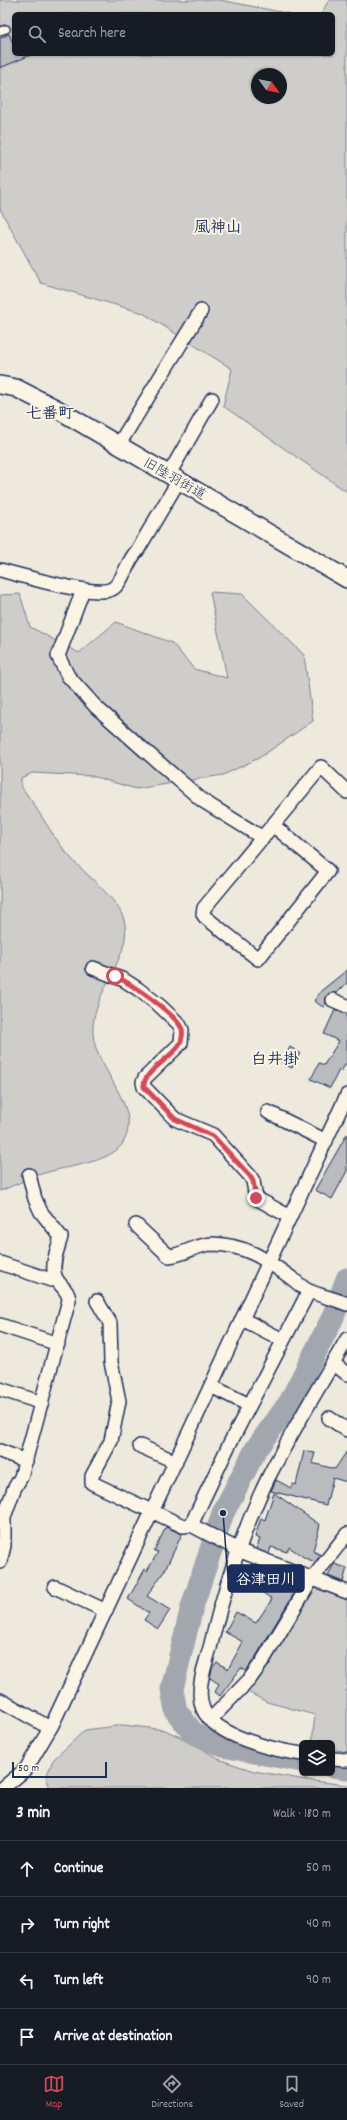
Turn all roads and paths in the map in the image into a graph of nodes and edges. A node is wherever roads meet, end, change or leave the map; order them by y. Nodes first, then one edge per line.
1 (201, 311) dead end
2 (0, 385) edge
3 (212, 399) dead end
4 (119, 444) junction
5 (174, 477) junction
6 (0, 570) edge
7 (347, 579) edge
8 (83, 590) junction
9 (347, 792) edge
10 (274, 826) junction
11 (263, 838) junction
12 (93, 968) dead end
13 (333, 1000) dead end
14 (347, 1006) edge
15 (347, 1096) edge
16 (268, 1112) dead end
17 (326, 1141) junction
18 (29, 1175) dead end
19 (290, 1217) junction
20 (136, 1225) dead end
21 (269, 1262) junction
22 (0, 1263) edge
23 (55, 1277) junction
24 (314, 1292) junction
25 (97, 1301) dead end
26 (347, 1304) edge
27 (242, 1320) junction
28 (0, 1325) edge
29 (347, 1339) edge
30 (283, 1340) junction
31 (58, 1344) junction
32 (333, 1364) junction
33 (347, 1374) edge
34 (211, 1386) junction
35 (0, 1389) edge
36 (42, 1403) junction
37 (249, 1405) junction
38 (329, 1418) dead end
39 (347, 1430) edge
40 (140, 1446) dead end
41 (0, 1451) edge
42 (26, 1460) junction
43 (176, 1462) junction
44 (153, 1511) junction
45 (2, 1523) edge
46 (195, 1527) junction
47 (347, 1534) edge
48 (234, 1547) junction
49 (0, 1562) edge
50 (312, 1579) junction
51 (55, 1587) dead end
52 (347, 1592) edge
53 (106, 1611) junction
54 (0, 1700) edge
55 (210, 1720) junction
56 (50, 1728) junction
57 (299, 1753) edge
58 (335, 1759) edge
59 (347, 1760) edge
60 (4, 1788) edge

1 - 4 street
2 - 4 street, 旧陸羽街道
3 - 5 street
4 - 5 street, 旧陸羽街道
5 - 7 street, 旧陸羽街道
5 - 8 street
6 - 8 street
8 - 11 street
9 - 10 street
10 - 11 street
10 - 11 street
12 - 19 street
13 - 14 street
15 - 17 street
16 - 17 street
17 - 19 street
18 - 23 street
19 - 21 street
20 - 21 street
21 - 24 street
21 - 27 street
22 - 23 street
23 - 31 street
24 - 26 street
24 - 30 street
25 - 44 street
27 - 30 street
27 - 34 street
28 - 31 street
29 - 32 street
30 - 37 street
31 - 36 street
32 - 33 street
32 - 48 street
34 - 37 street
34 - 43 street
35 - 36 street
36 - 42 street
37 - 46 street
38 - 39 street
40 - 43 street
41 - 42 street
42 - 45 street
43 - 44 street
44 - 46 street
44 - 53 street
45 - 49 street
46 - 48 street
47 - 50 street
48 - 50 street
48 - 55 street
50 - 52 street
50 - 55 street
51 - 53 street
53 - 56 street
54 - 56 street
55 - 57 street
56 - 60 street
58 - 59 street

